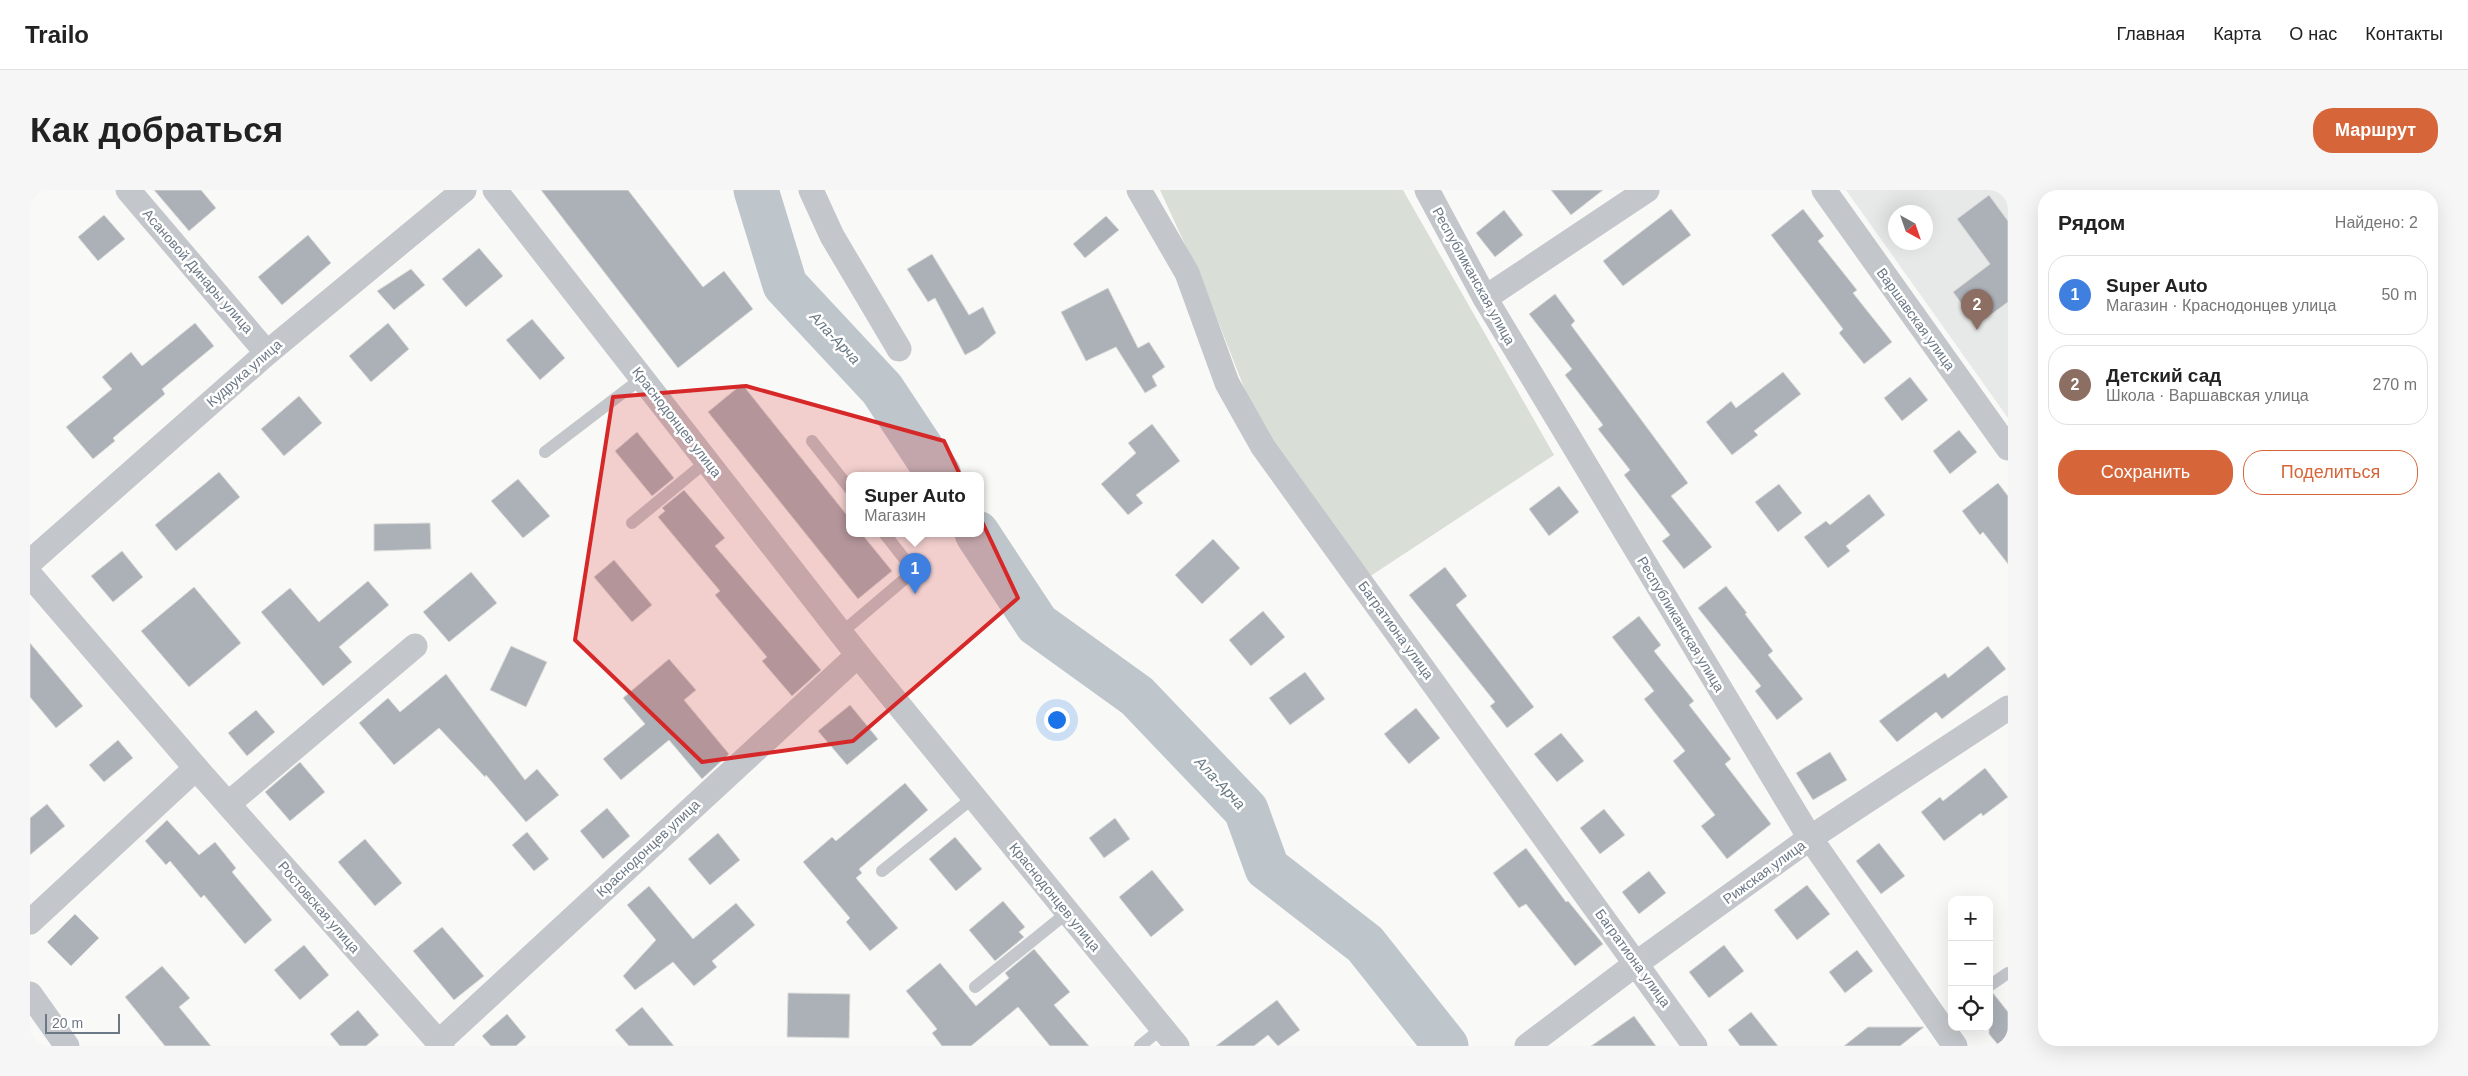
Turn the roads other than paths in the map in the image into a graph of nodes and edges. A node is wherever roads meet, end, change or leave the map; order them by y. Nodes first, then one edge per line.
1 (128, 190) edge
2 (464, 190) edge
3 (495, 190) edge
4 (811, 190) edge
5 (1138, 190) edge
6 (1427, 190) edge
7 (1647, 190) edge
8 (1824, 190) edge
9 (1485, 298) junction
10 (899, 349) dead end
11 (267, 353) junction
12 (642, 378) junction
13 (812, 440) dead end
14 (2008, 448) edge
15 (546, 452) dead end
16 (707, 461) junction
17 (846, 484) edge
18 (632, 522) dead end
19 (887, 537) edge
20 (30, 562) edge
21 (30, 575) edge
22 (841, 633) junction
23 (415, 646) dead end
24 (858, 655) junction
25 (2008, 708) edge
26 (196, 768) junction
27 (974, 797) junction
28 (228, 804) junction
29 (1810, 838) junction
30 (882, 871) dead end
31 (1068, 912) junction
32 (30, 922) edge
33 (1637, 963) junction
34 (2008, 973) edge
35 (1993, 983) edge
36 (975, 987) dead end
37 (30, 994) edge
38 (1945, 1018) edge
39 (1170, 1037) edge
40 (440, 1044) edge
41 (67, 1046) edge
42 (1140, 1046) edge
43 (1526, 1046) edge
44 (1695, 1046) edge
45 (1955, 1046) edge

1 - 11 street, Асановой Динары улица
2 - 11 street, Кудрука улица
3 - 12 street, Краснодонцев улица
4 - 10 street
5 - 33 street, Багратиона улица
6 - 9 street, Республиканская улица
7 - 9 street
8 - 14 street, Варшавская улица
9 - 29 street, Республиканская улица
11 - 20 street, Кудрука улица
12 - 15 lane
12 - 16 street, Краснодонцев улица
13 - 17 lane
16 - 18 lane
16 - 22 street, Краснодонцев улица
19 - 22 lane
21 - 26 street, Ростовская улица
22 - 24 street, Краснодонцев улица
23 - 28 street
24 - 27 street, Краснодонцев улица
24 - 40 street, Краснодонцев улица
25 - 29 street, Рижская улица
26 - 28 street, Ростовская улица
26 - 32 street
27 - 30 lane
27 - 31 street, Краснодонцев улица
28 - 40 street, Ростовская улица
29 - 33 street, Рижская улица
29 - 38 street, Республиканская улица
31 - 36 lane
31 - 39 street, Краснодонцев улица
33 - 43 street, Рижская улица
33 - 44 street, Багратиона улица
34 - 35 lane
37 - 41 street
38 - 45 street, Республиканская улица
39 - 42 lane

